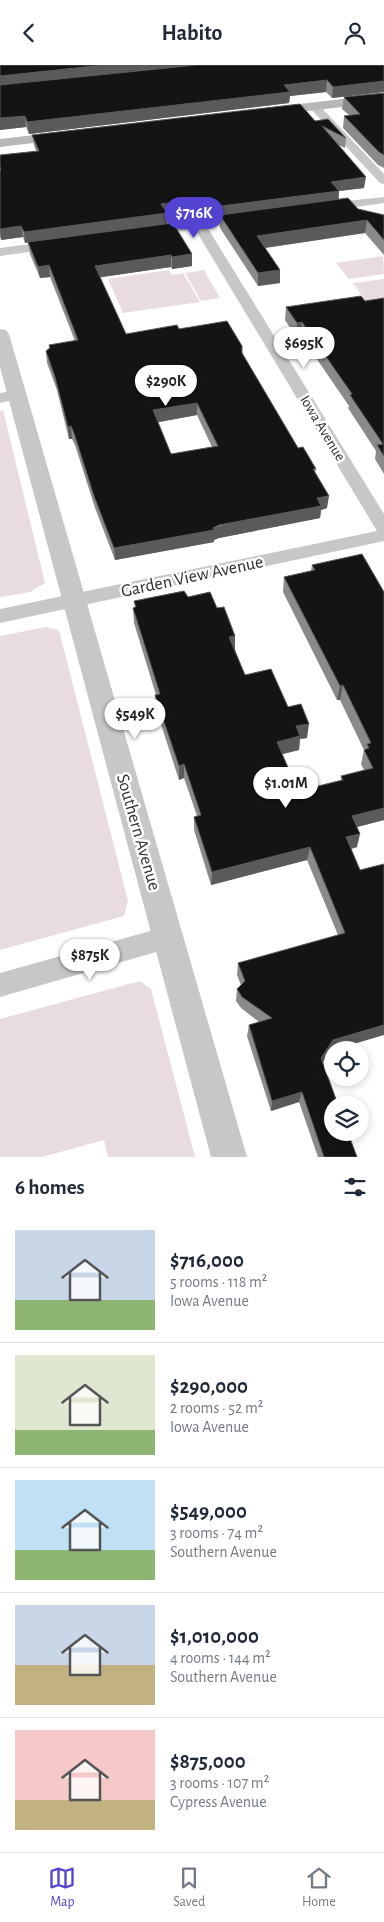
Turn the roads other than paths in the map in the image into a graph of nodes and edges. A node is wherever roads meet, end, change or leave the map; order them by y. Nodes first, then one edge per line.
1 (384, 98) edge
2 (314, 106) junction
3 (248, 114) edge
4 (83, 133) edge
5 (0, 143) edge
6 (384, 181) edge
7 (384, 200) edge
8 (316, 209) edge
9 (258, 217) edge
10 (199, 225) junction
11 (142, 233) edge
12 (66, 243) edge
13 (0, 252) edge
14 (0, 334) edge
15 (8, 397) edge
16 (384, 528) edge
17 (384, 535) edge
18 (74, 601) junction
19 (0, 616) edge
20 (168, 938) junction
21 (0, 985) edge
22 (229, 1157) edge

1 - 2 main road
2 - 3 main road
2 - 6 street
4 - 5 main road
7 - 8 street
9 - 10 street
10 - 11 street
10 - 16 street, Iowa Avenue
12 - 13 street
14 - 15 street, Southern Avenue
15 - 18 street, Southern Avenue
17 - 18 street, Garden View Avenue
18 - 19 street, Garden View Avenue
18 - 20 street, Southern Avenue
20 - 21 street
20 - 22 street, Southern Avenue

